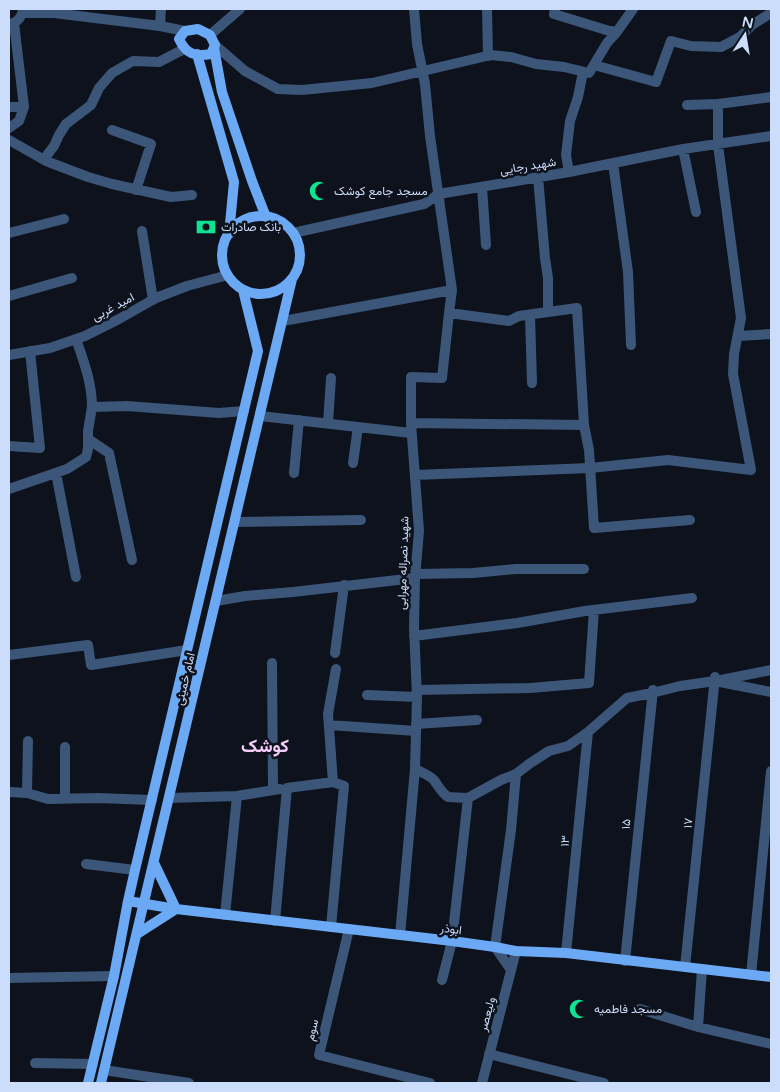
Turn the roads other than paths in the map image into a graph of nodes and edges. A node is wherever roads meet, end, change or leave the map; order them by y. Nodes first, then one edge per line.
1 (161, 9) edge
2 (240, 9) edge
3 (414, 9) edge
4 (487, 9) edge
5 (555, 9) edge
6 (633, 9) edge
7 (23, 11) edge
8 (54, 11) edge
9 (771, 13) edge
10 (11, 24) edge
11 (160, 26) junction
12 (184, 31) junction
13 (614, 32) junction
14 (210, 35) junction
15 (215, 47) junction
16 (184, 49) junction
17 (197, 54) junction
18 (488, 56) junction
19 (594, 65) junction
20 (422, 71) junction
21 (583, 72) junction
22 (771, 97) edge
23 (718, 104) junction
24 (687, 105) dead end
25 (9, 107) edge
26 (24, 107) junction
27 (9, 128) edge
28 (112, 130) dead end
29 (771, 136) edge
30 (9, 140) edge
31 (718, 144) junction
32 (683, 149) junction
33 (44, 159) junction
34 (613, 163) junction
35 (569, 172) junction
36 (538, 177) junction
37 (482, 187) junction
38 (136, 190) junction
39 (439, 194) junction
40 (192, 195) dead end
41 (696, 212) dead end
42 (266, 217) junction
43 (64, 219) dead end
44 (142, 230) dead end
45 (9, 233) edge
46 (293, 233) junction
47 (229, 234) junction
48 (486, 245) dead end
49 (228, 275) junction
50 (72, 278) dead end
51 (292, 280) junction
52 (243, 290) junction
53 (452, 290) junction
54 (9, 296) edge
55 (153, 300) junction
56 (548, 312) junction
57 (449, 313) junction
58 (530, 314) junction
59 (282, 321) junction
60 (771, 334) edge
61 (738, 336) junction
62 (76, 339) junction
63 (630, 345) dead end
64 (30, 351) junction
65 (9, 355) edge
66 (331, 378) dead end
67 (532, 383) dead end
68 (92, 408) junction
69 (244, 411) junction
70 (260, 416) junction
71 (299, 420) junction
72 (328, 423) junction
73 (584, 425) junction
74 (358, 427) junction
75 (411, 428) junction
76 (88, 439) junction
77 (9, 446) edge
78 (353, 463) dead end
79 (590, 468) junction
80 (56, 473) junction
81 (294, 473) dead end
82 (415, 475) junction
83 (9, 489) edge
84 (361, 520) dead end
85 (690, 520) dead end
86 (235, 522) junction
87 (132, 560) dead end
88 (584, 569) dead end
89 (416, 576) junction
90 (76, 578) dead end
91 (344, 585) junction
92 (692, 598) dead end
93 (216, 601) junction
94 (594, 610) junction
95 (414, 636) junction
96 (187, 650) junction
97 (335, 653) dead end
98 (9, 655) edge
99 (272, 663) dead end
100 (336, 669) dead end
101 (771, 670) edge
102 (715, 679) junction
103 (653, 692) junction
104 (771, 692) edge
105 (417, 694) junction
106 (367, 696) dead end
107 (477, 720) dead end
108 (329, 725) junction
109 (416, 728) junction
110 (588, 732) junction
111 (28, 741) dead end
112 (66, 747) dead end
113 (415, 769) junction
114 (771, 771) edge
115 (516, 774) junction
116 (333, 782) junction
117 (287, 788) junction
118 (273, 790) junction
119 (9, 792) edge
120 (26, 793) junction
121 (236, 796) junction
122 (65, 798) junction
123 (169, 798) junction
124 (468, 798) junction
125 (152, 800) junction
126 (154, 863) junction
127 (86, 864) dead end
128 (135, 870) junction
129 (128, 901) junction
130 (144, 904) junction
131 (176, 909) junction
132 (225, 915) junction
133 (275, 921) junction
134 (331, 927) junction
135 (349, 929) junction
136 (137, 934) junction
137 (400, 935) junction
138 (452, 942) junction
139 (496, 947) junction
140 (516, 951) junction
141 (566, 953) junction
142 (625, 961) junction
143 (685, 968) junction
144 (702, 969) junction
145 (511, 970) junction
146 (751, 975) junction
147 (114, 976) junction
148 (771, 977) edge
149 (9, 978) edge
150 (442, 980) dead end
151 (640, 1009) dead end
152 (698, 1027) junction
153 (771, 1044) edge
154 (489, 1054) junction
155 (35, 1063) dead end
156 (92, 1064) junction
157 (104, 1070) junction
158 (88, 1083) edge
159 (101, 1083) edge
160 (189, 1083) edge
161 (430, 1083) edge
162 (482, 1083) edge
163 (604, 1083) edge

1 - 11 street
2 - 14 street
3 - 20 street, شهید نصراله مهرابی
4 - 18 street
5 - 13 street
6 - 13 street
7 - 8 street
7 - 10 street
8 - 11 street
9 - 19 street
10 - 26 street
11 - 12 street
12 - 14 main road
12 - 16 main road
13 - 19 street
14 - 15 main road
15 - 17 main road
15 - 20 street
15 - 42 main road
16 - 17 main road
16 - 33 street
17 - 47 main road
18 - 20 street
18 - 21 street
19 - 21 street
20 - 39 street, شهید نصراله مهرابی
21 - 35 street
22 - 23 street
23 - 24 street
23 - 31 street
25 - 26 street
26 - 27 street
28 - 38 street
29 - 31 street, شهید رجایی
30 - 33 street
31 - 32 street, شهید رجایی
31 - 61 street
32 - 34 street, شهید رجایی
32 - 41 street
33 - 38 street
34 - 35 street, شهید رجایی
34 - 63 street
35 - 36 street, شهید رجایی
36 - 37 street, شهید رجایی
36 - 56 street
37 - 39 street, شهید رجایی
37 - 48 street
38 - 40 street
39 - 46 street, شهید رجایی
39 - 53 street, شهید نصراله مهرابی
42 - 46 main road
42 - 47 main road
43 - 45 street
44 - 55 street
46 - 51 main road
47 - 49 main road
49 - 52 main road
49 - 55 street, امید غربی
50 - 54 street
51 - 52 main road
51 - 59 main road, امام خمینی
52 - 69 main road, امام خمینی
53 - 57 street, شهید نصراله مهرابی
53 - 59 street
55 - 62 street, امید غربی
56 - 58 street
56 - 73 street
57 - 58 street
57 - 75 street, شهید نصراله مهرابی
58 - 67 street
59 - 70 main road, امام خمینی
60 - 61 street
61 - 79 street
62 - 64 street, امید غربی
62 - 68 street
64 - 65 street, امید غربی
64 - 77 street
66 - 72 street
68 - 69 street
68 - 76 street
69 - 96 main road, امام خمینی
70 - 71 street
70 - 86 main road, امام خمینی
71 - 72 street
71 - 81 street
72 - 74 street
73 - 75 street
73 - 79 street
74 - 75 street
74 - 78 street
75 - 82 street, شهید نصراله مهرابی
76 - 80 street
76 - 87 street
79 - 82 street
79 - 85 street
80 - 83 street
80 - 90 street
82 - 89 street, شهید نصراله مهرابی
84 - 86 street
86 - 93 main road, امام خمینی
88 - 89 street
89 - 91 street
89 - 95 street, شهید نصراله مهرابی
91 - 93 street
91 - 97 street
92 - 94 street
93 - 123 main road, امام خمینی
94 - 95 street
94 - 105 street
95 - 105 street, شهید نصراله مهرابی
96 - 98 street
96 - 125 main road, امام خمینی
99 - 118 street
100 - 108 street
101 - 102 street
102 - 103 street
102 - 104 street
102 - 143 street, ۱۷
103 - 110 street
103 - 142 street, ۱۵
105 - 106 street
105 - 109 street, شهید نصراله مهرابی
107 - 109 street
108 - 109 street
108 - 116 street
109 - 113 street, شهید نصراله مهرابی
110 - 115 street
110 - 141 street, ۱۳
111 - 120 street
112 - 122 street
113 - 124 street
113 - 137 street, شهید نصراله مهرابی
114 - 146 street
115 - 124 street
115 - 139 street
116 - 117 street
116 - 134 street
117 - 118 street
117 - 133 street
118 - 121 street
119 - 120 street
120 - 122 street
121 - 123 street
121 - 132 street
122 - 125 street
123 - 126 main road, امام خمینی
124 - 138 street
125 - 128 main road, امام خمینی
126 - 130 main road, امام خمینی
126 - 131 main road
127 - 128 street
128 - 129 main road, امام خمینی
129 - 130 main road, ابوذر
129 - 147 main road, امام خمینی
130 - 131 main road, ابوذر
130 - 136 main road, امام خمینی
131 - 132 main road, ابوذر
131 - 136 main road
132 - 133 main road, ابوذر
133 - 134 main road, ابوذر
134 - 135 main road, ابوذر
135 - 137 main road, ابوذر
135 - 161 street, سوم
136 - 157 main road, امام خمینی
137 - 138 main road, ابوذر
138 - 139 main road, ابوذر
138 - 150 street
139 - 140 main road, ابوذر
139 - 145 street
140 - 141 main road, ابوذر
140 - 145 street, ولیعصر
141 - 142 main road, ابوذر
142 - 143 main road, ابوذر
143 - 144 main road, ابوذر
144 - 146 main road, ابوذر
144 - 152 street
145 - 154 street, ولیعصر
146 - 148 main road, ابوذر
147 - 149 street
147 - 156 main road, امام خمینی
151 - 152 street
152 - 153 street
154 - 162 street, ولیعصر
154 - 163 street
155 - 156 street
156 - 158 main road, امام خمینی
157 - 159 main road, امام خمینی
157 - 160 street

